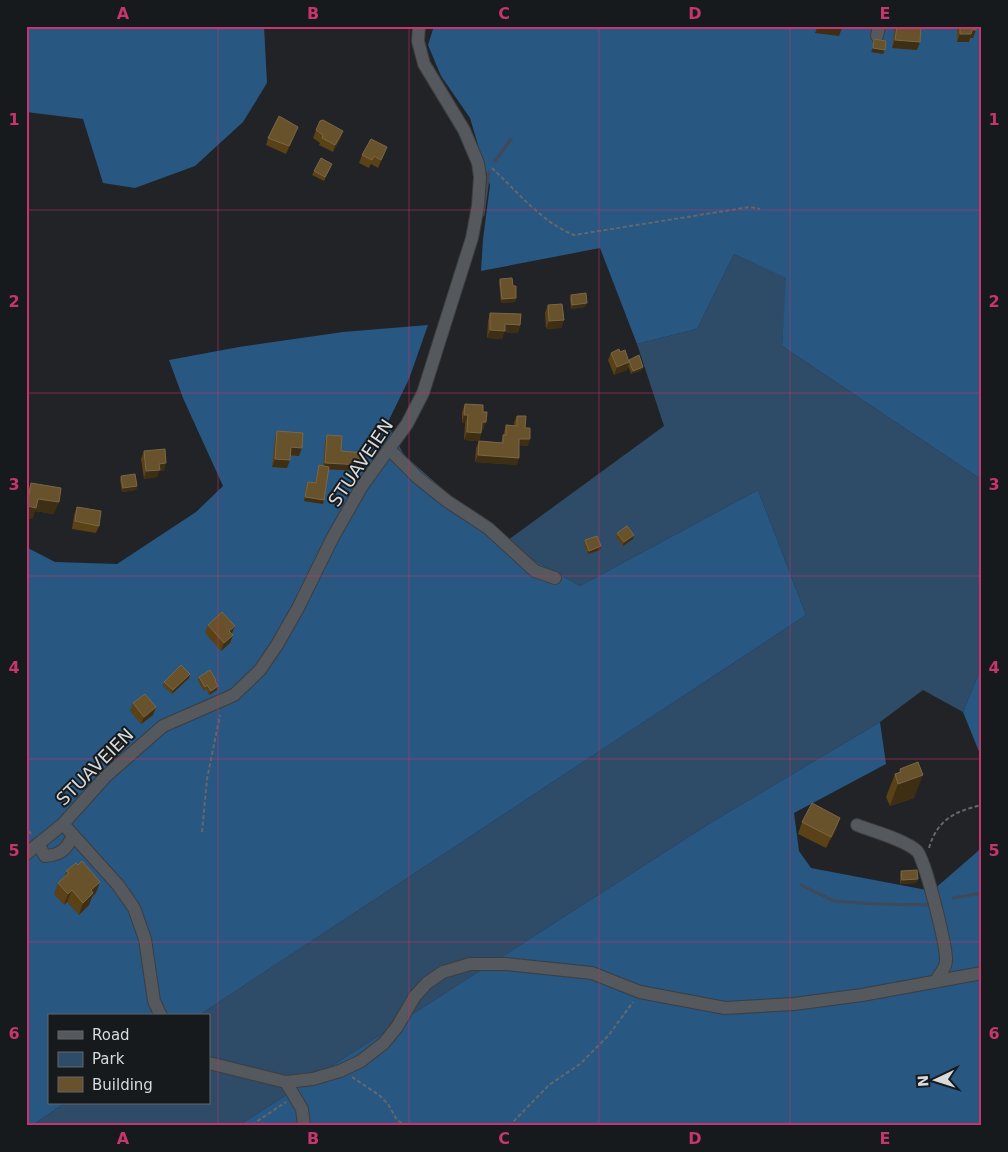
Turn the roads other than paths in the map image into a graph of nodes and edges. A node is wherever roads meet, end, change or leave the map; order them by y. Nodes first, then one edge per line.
1 (419, 26) edge
2 (389, 449) junction
3 (555, 578) dead end
4 (63, 824) junction
5 (857, 825) dead end
6 (73, 835) junction
7 (38, 844) junction
8 (26, 854) edge
9 (982, 973) edge
10 (936, 981) junction
11 (160, 1014) edge
12 (210, 1064) edge
13 (286, 1082) junction
14 (304, 1126) edge

1 - 2 street, STUAVEIEN
2 - 3 street
2 - 4 street, STUAVEIEN
4 - 6 street
4 - 7 street, STUAVEIEN
5 - 10 street
6 - 7 street
6 - 11 street
7 - 8 street, STUAVEIEN
9 - 10 street
10 - 13 street
12 - 13 street
13 - 14 street

